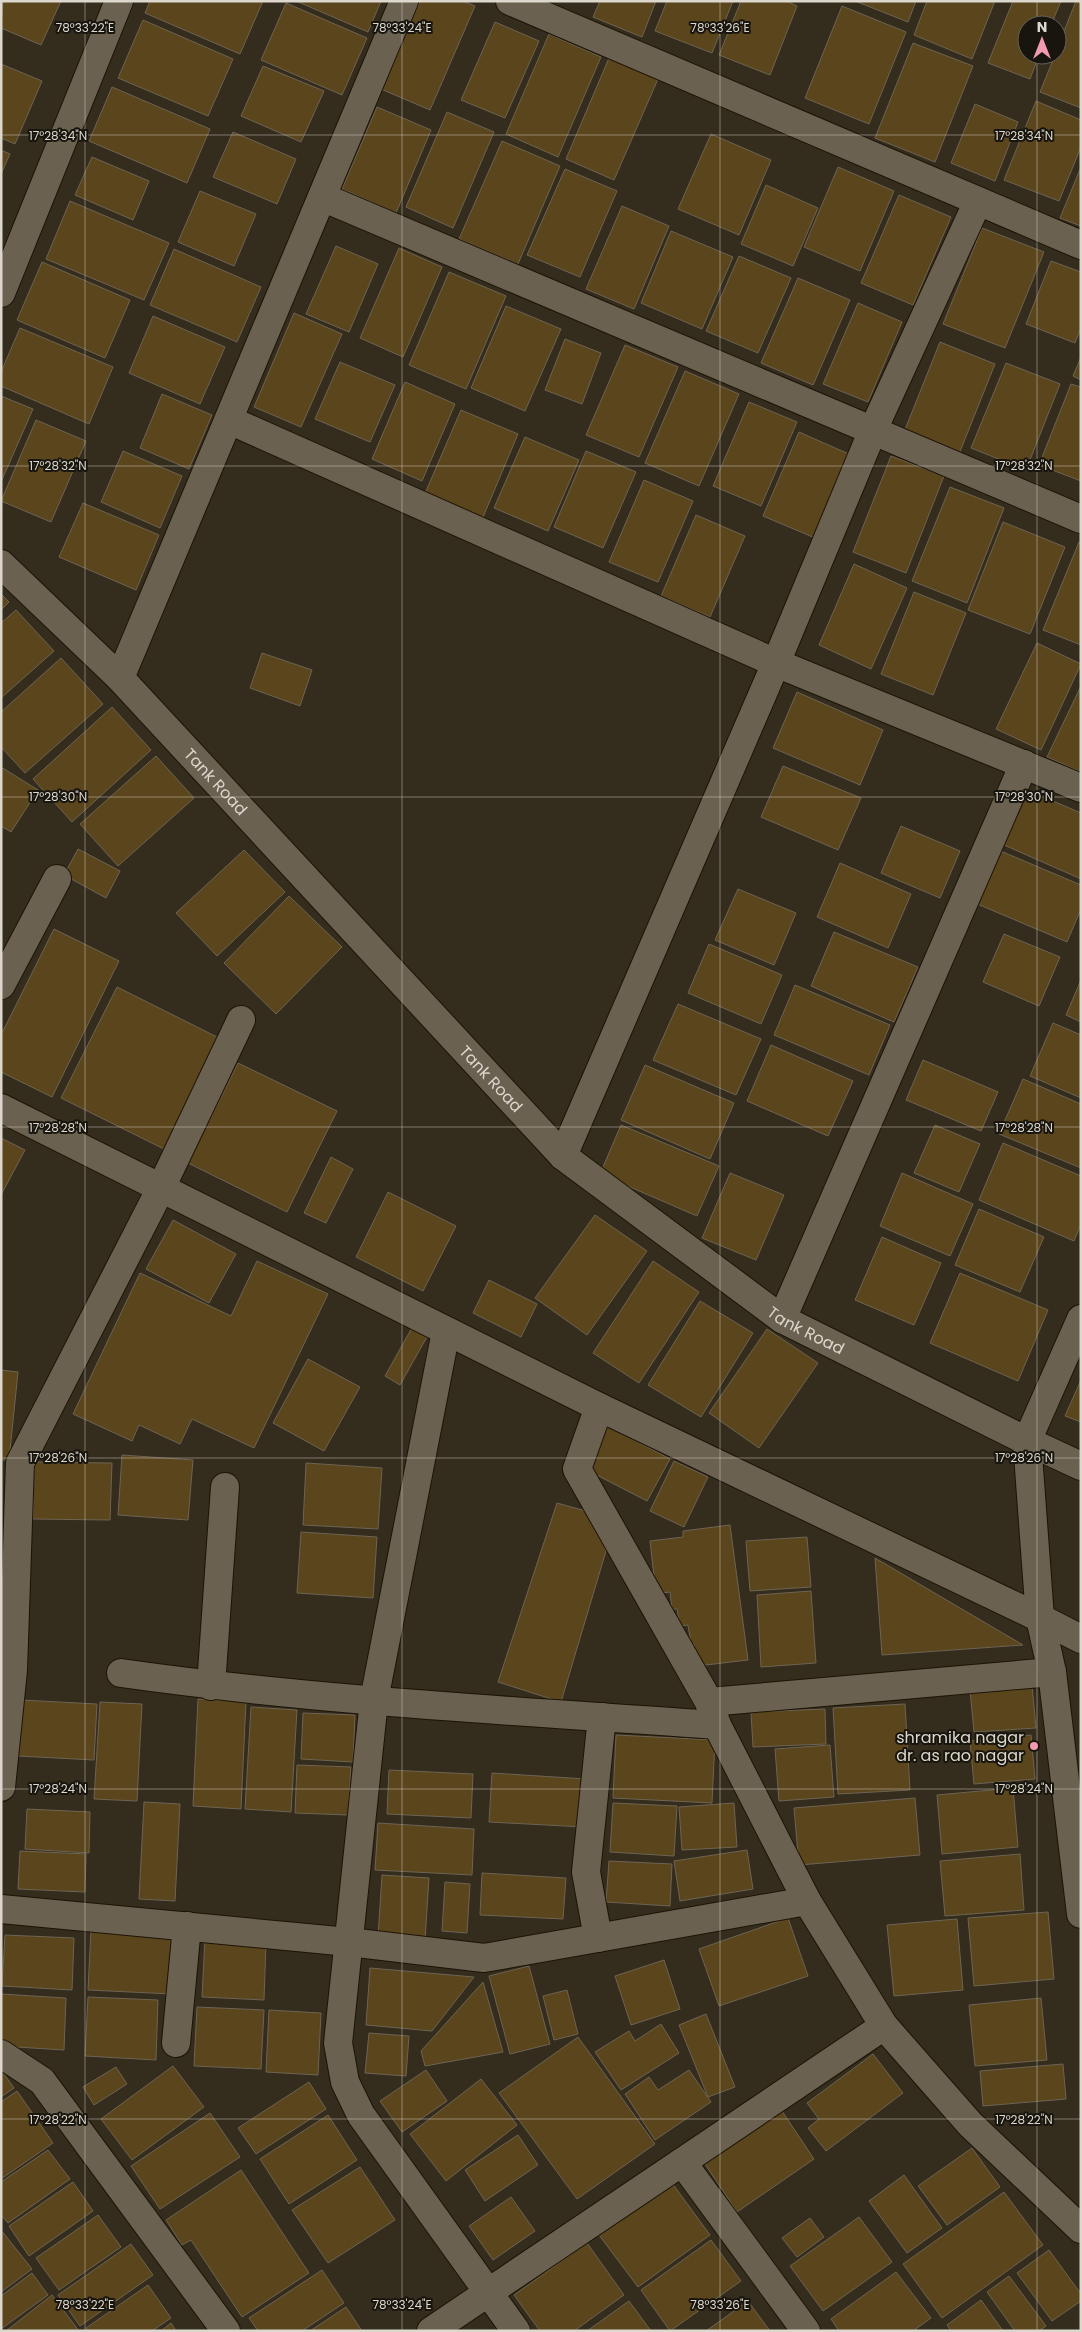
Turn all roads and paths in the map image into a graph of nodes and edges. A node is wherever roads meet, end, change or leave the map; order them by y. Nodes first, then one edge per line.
1 (119, 1) edge
2 (404, 1) edge
3 (510, 1) edge
4 (322, 197) junction
5 (978, 201) junction
6 (1081, 245) edge
7 (1, 293) edge
8 (229, 420) junction
9 (872, 430) junction
10 (1081, 519) edge
11 (1, 564) edge
12 (776, 663) junction
13 (120, 678) junction
14 (1024, 764) junction
15 (1081, 788) edge
16 (57, 879) dead end
17 (1, 985) edge
18 (241, 1020) dead end
19 (1, 1108) edge
20 (564, 1156) junction
21 (161, 1188) junction
22 (782, 1319) junction
23 (1081, 1319) edge
24 (446, 1331) junction
25 (599, 1407) junction
26 (1027, 1441) junction
27 (1081, 1466) edge
28 (225, 1487) dead end
29 (1040, 1618) junction
30 (1081, 1639) edge
31 (7, 1669) edge
32 (1052, 1672) junction
33 (121, 1673) dead end
34 (211, 1686) junction
35 (374, 1700) junction
36 (713, 1713) junction
37 (602, 1717) junction
38 (1, 1787) edge
39 (807, 1901) junction
40 (1, 1909) edge
41 (1081, 1914) edge
42 (187, 1926) junction
43 (598, 1938) junction
44 (349, 1942) junction
45 (884, 2026) junction
46 (176, 2043) dead end
47 (1, 2054) edge
48 (682, 2162) junction
49 (1081, 2229) edge
50 (489, 2292) junction
51 (226, 2331) edge
52 (432, 2331) edge
53 (516, 2331) edge
54 (806, 2331) edge

1 - 7 street
2 - 4 street
3 - 5 street
4 - 8 street
4 - 9 street
5 - 6 street
5 - 9 street
8 - 12 street
8 - 13 street
9 - 10 street
9 - 12 street
11 - 13 street, Tank Road
12 - 14 street
12 - 20 street
13 - 20 street, Tank Road
14 - 15 street
14 - 22 street
16 - 17 street
18 - 21 street
19 - 21 street
20 - 22 street, Tank Road
21 - 24 street
21 - 31 street
22 - 26 street, Tank Road
23 - 26 street
24 - 25 street
24 - 35 street
25 - 29 street
25 - 36 street
26 - 27 street, Tank Road
26 - 29 street
28 - 34 street
29 - 30 street
29 - 32 street
31 - 38 street
32 - 36 street
32 - 41 street
33 - 34 street
34 - 35 street
35 - 37 street
35 - 44 street
36 - 37 street
36 - 39 street
37 - 43 street
39 - 43 street
39 - 45 street
40 - 42 street
42 - 44 street
42 - 46 street
43 - 44 street
44 - 50 street
45 - 48 street
45 - 49 street
47 - 51 street
48 - 50 street
48 - 54 street
50 - 52 street
50 - 53 street

